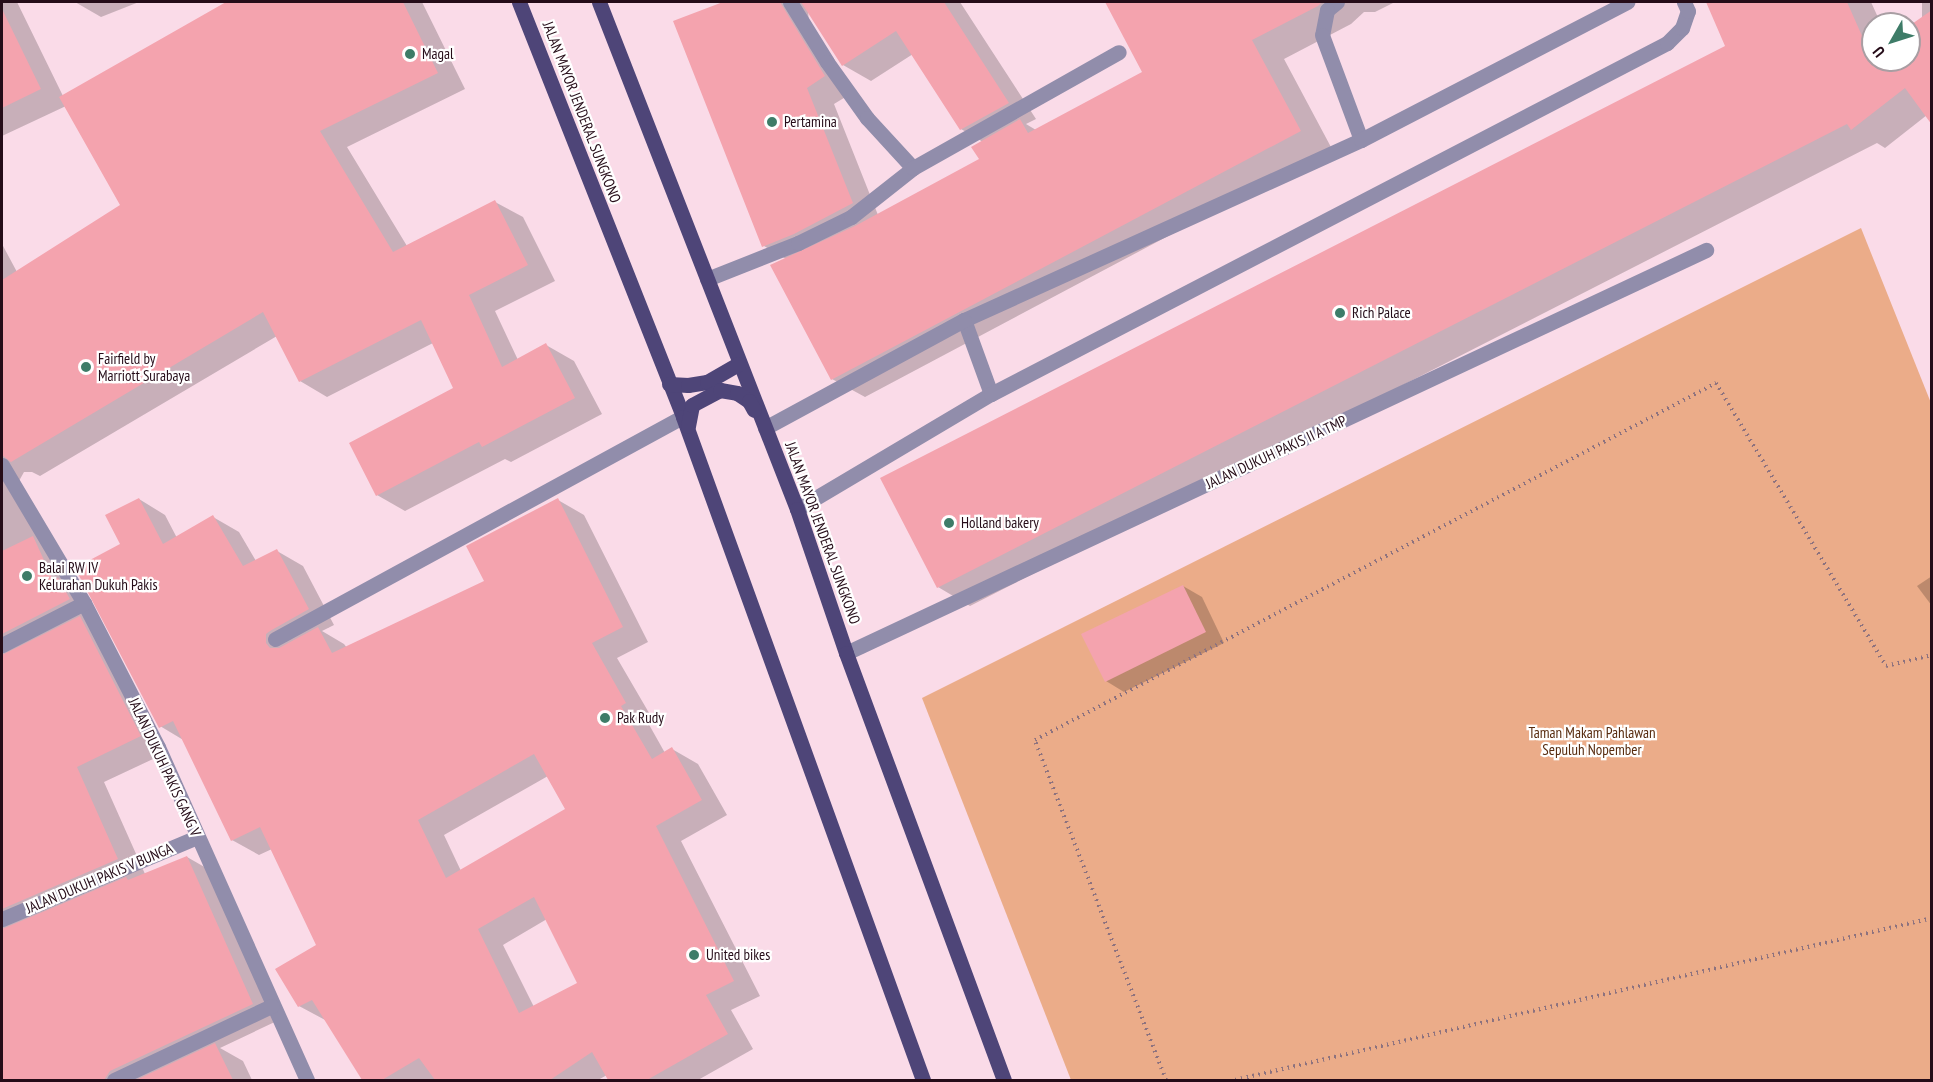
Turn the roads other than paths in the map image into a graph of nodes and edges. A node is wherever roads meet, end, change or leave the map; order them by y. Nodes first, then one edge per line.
1 (519, 2) edge
2 (790, 2) edge
3 (1337, 2) edge
4 (1627, 2) edge
5 (1684, 2) edge
6 (603, 3) edge
7 (1119, 52) dead end
8 (1360, 140) junction
9 (913, 168) junction
10 (1706, 250) dead end
11 (707, 279) junction
12 (964, 320) junction
13 (738, 364) junction
14 (669, 384) junction
15 (992, 394) junction
16 (683, 417) junction
17 (765, 428) junction
18 (688, 432) junction
19 (2, 465) edge
20 (797, 508) junction
21 (84, 603) junction
22 (274, 639) dead end
23 (2, 645) edge
24 (846, 653) junction
25 (197, 837) junction
26 (2, 919) edge
27 (271, 1006) junction
28 (114, 1080) edge
29 (307, 1080) edge
30 (923, 1080) edge
31 (1004, 1080) edge

1 - 14 main road, JALAN MAYOR JENDERAL SUNGKONO
2 - 9 street
3 - 8 street
4 - 8 street
5 - 15 street
6 - 11 main road, JALAN MAYOR JENDERAL SUNGKONO
7 - 9 street
8 - 12 street
9 - 11 street
10 - 24 street, JALAN DUKUH PAKIS II A TMP
11 - 13 main road, JALAN MAYOR JENDERAL SUNGKONO
12 - 15 street
12 - 17 street
13 - 14 main road
13 - 17 main road, JALAN MAYOR JENDERAL SUNGKONO
14 - 16 main road, JALAN MAYOR JENDERAL SUNGKONO
15 - 20 street
16 - 18 main road, JALAN MAYOR JENDERAL SUNGKONO
16 - 22 street
17 - 18 main road
17 - 20 main road, JALAN MAYOR JENDERAL SUNGKONO
18 - 30 main road, JALAN MAYOR JENDERAL SUNGKONO
19 - 21 street, JALAN DUKUH PAKIS GANG V
20 - 24 main road, JALAN MAYOR JENDERAL SUNGKONO
21 - 23 street
21 - 25 street, JALAN DUKUH PAKIS GANG V
24 - 31 main road, JALAN MAYOR JENDERAL SUNGKONO
25 - 26 street, JALAN DUKUH PAKIS V BUNGA
25 - 27 street, JALAN DUKUH PAKIS GANG V
27 - 28 street
27 - 29 street, JALAN DUKUH PAKIS GANG V

